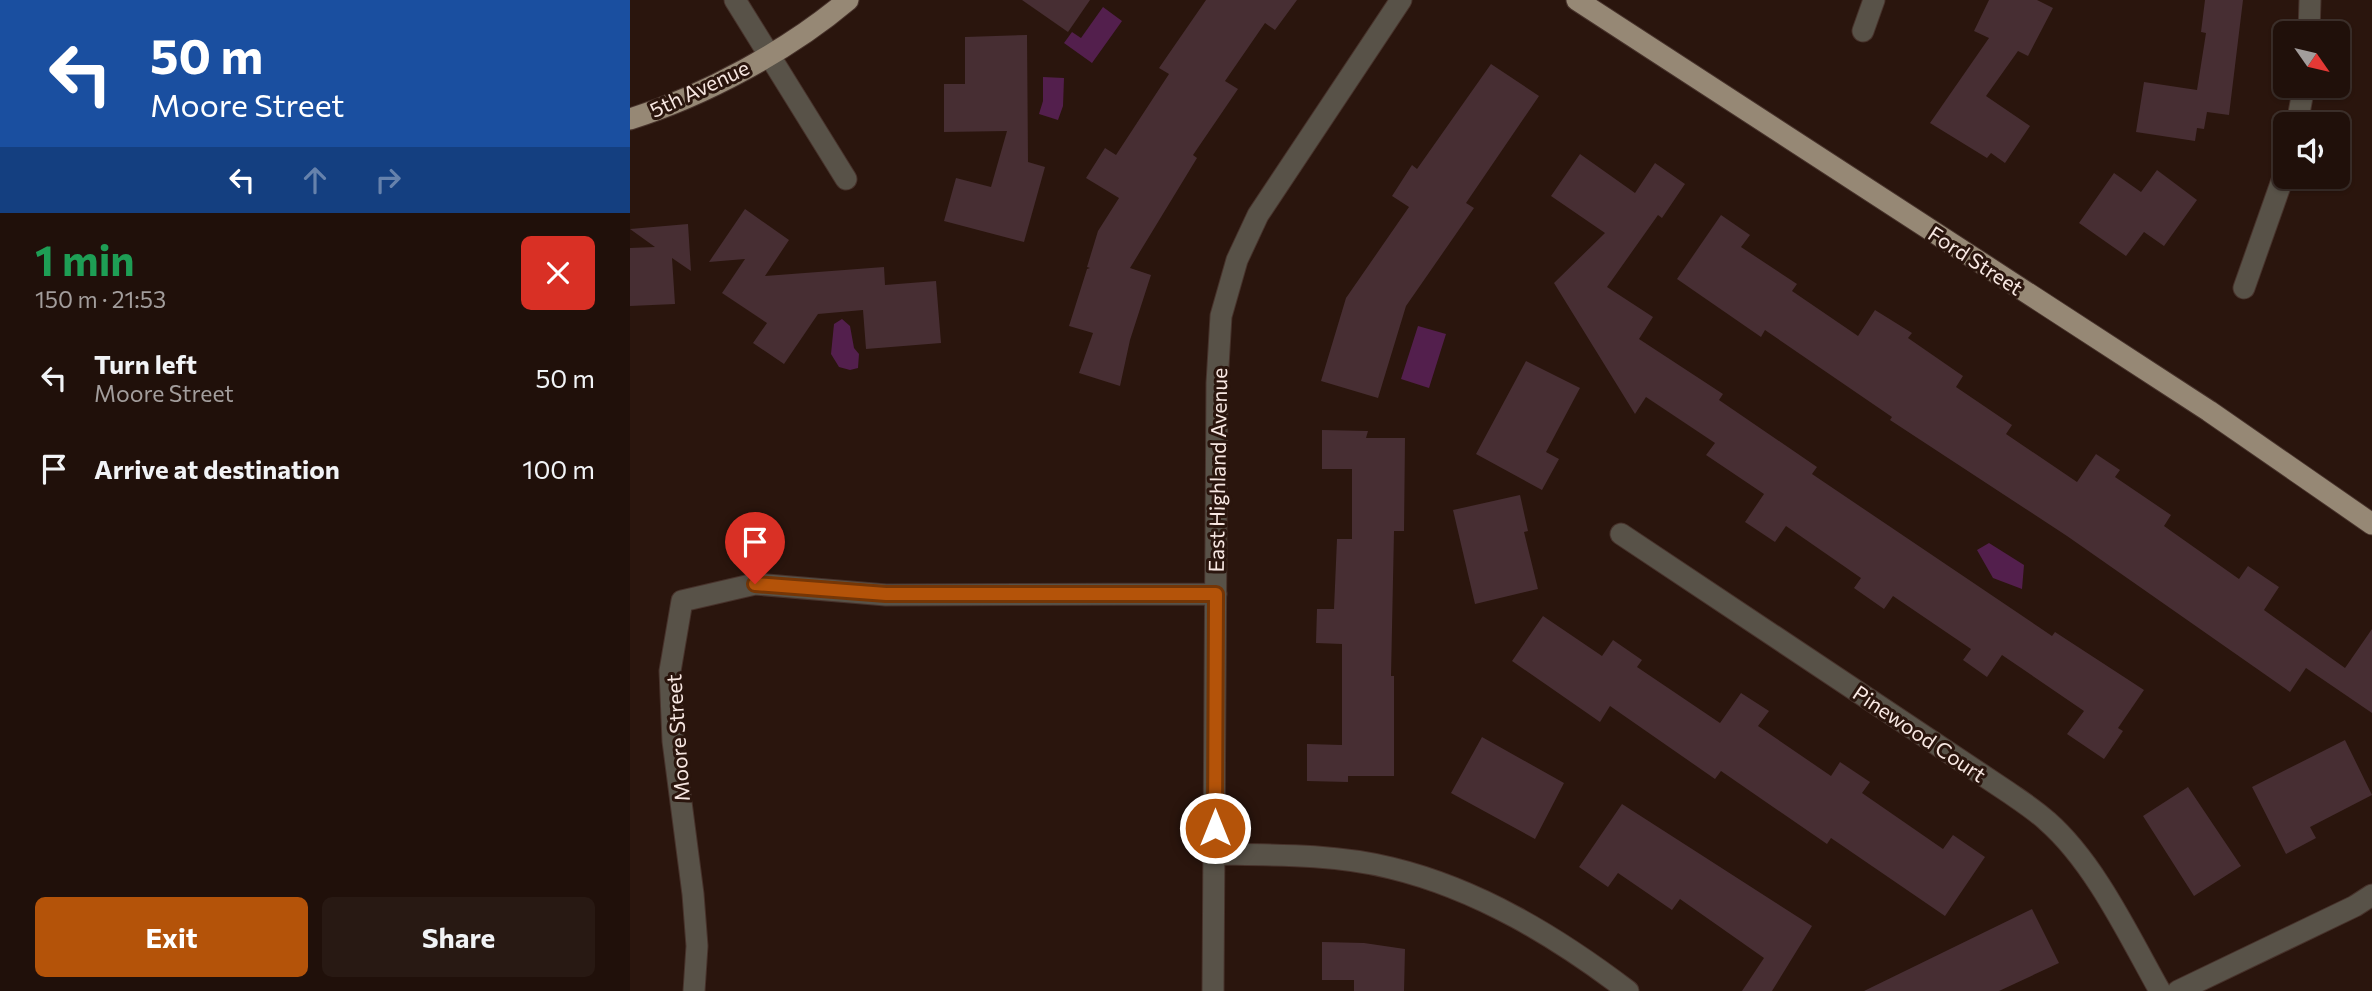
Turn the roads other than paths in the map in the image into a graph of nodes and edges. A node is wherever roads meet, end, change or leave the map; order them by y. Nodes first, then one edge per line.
1 (735, 0) edge
2 (848, 0) edge
3 (1401, 0) edge
4 (1577, 0) edge
5 (1874, 0) edge
6 (2310, 0) edge
7 (2309, 21) edge
8 (1863, 31) dead end
9 (768, 55) junction
10 (630, 119) edge
11 (846, 179) dead end
12 (2279, 189) edge
13 (2244, 288) dead end
14 (2372, 524) edge
15 (1621, 534) dead end
16 (1216, 594) junction
17 (1215, 854) junction
18 (2372, 895) edge
19 (694, 991) edge
20 (1213, 991) edge
21 (1628, 991) edge
22 (2160, 991) edge
23 (2178, 991) edge

1 - 9 street, 5th Avenue
2 - 9 main road, 5th Avenue
3 - 16 street, East Highland Avenue
4 - 14 main road, Ford Street
5 - 8 street
6 - 7 street
9 - 10 main road, 5th Avenue
9 - 11 street, 5th Avenue
12 - 13 street
15 - 22 street, Pinewood Court
16 - 17 street, East Highland Avenue
16 - 19 street, Moore Street
17 - 20 street, East Highland Avenue
17 - 21 street
18 - 23 street

